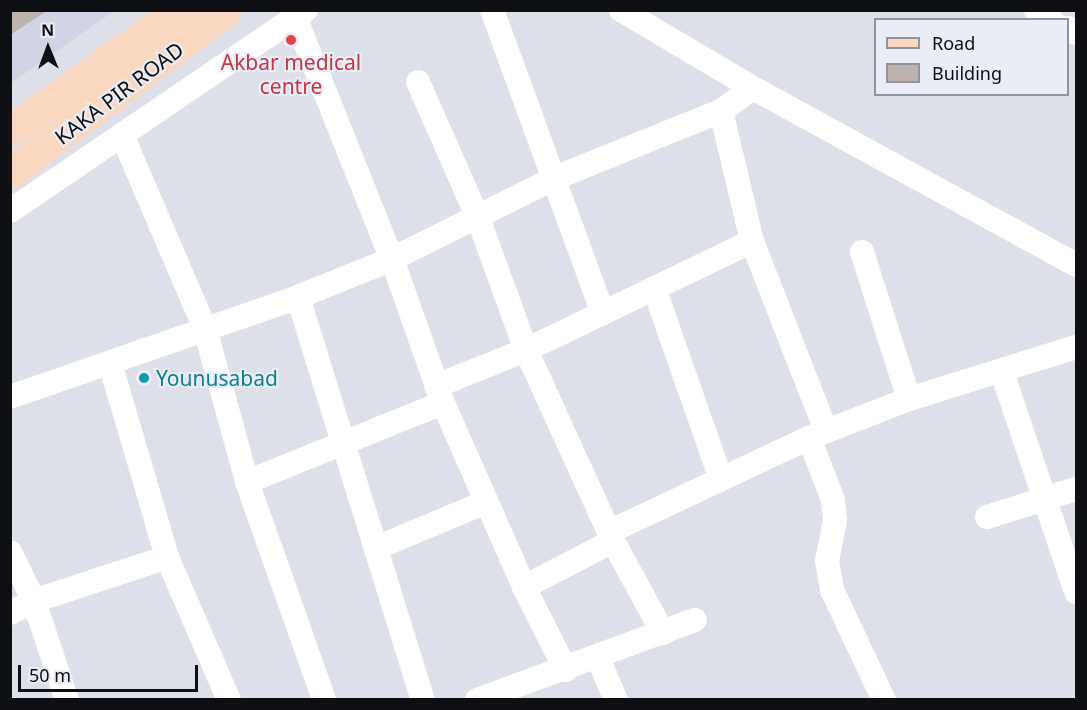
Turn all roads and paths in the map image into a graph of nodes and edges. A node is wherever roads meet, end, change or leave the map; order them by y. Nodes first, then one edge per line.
1 (180, 10) edge
2 (227, 10) edge
3 (492, 10) edge
4 (621, 10) edge
5 (301, 14) edge
6 (124, 50) junction
7 (142, 76) junction
8 (418, 82) dead end
9 (753, 88) junction
10 (721, 111) junction
11 (10, 131) edge
12 (122, 135) junction
13 (10, 173) edge
14 (555, 177) junction
15 (10, 211) edge
16 (478, 218) junction
17 (752, 241) junction
18 (862, 252) dead end
19 (392, 259) junction
20 (1077, 265) edge
21 (654, 288) junction
22 (298, 297) junction
23 (603, 313) junction
24 (205, 329) junction
25 (1077, 347) edge
26 (526, 350) junction
27 (110, 363) junction
28 (1002, 372) junction
29 (440, 394) junction
30 (10, 397) edge
31 (909, 399) junction
32 (818, 434) junction
33 (343, 443) junction
34 (721, 479) junction
35 (247, 482) junction
36 (1077, 489) edge
37 (1045, 498) junction
38 (486, 502) junction
39 (987, 518) dead end
40 (611, 536) junction
41 (376, 548) junction
42 (10, 552) edge
43 (167, 557) junction
44 (524, 587) junction
45 (1077, 592) edge
46 (34, 601) junction
47 (10, 613) edge
48 (695, 620) dead end
49 (663, 633) junction
50 (598, 658) junction
51 (566, 670) junction
52 (67, 699) edge
53 (229, 699) edge
54 (324, 699) edge
55 (423, 699) edge
56 (477, 699) edge
57 (616, 699) edge
58 (884, 699) edge

1 - 6 main road, KAKA PIR ROAD
2 - 7 main road, KAKA PIR ROAD
3 - 14 street
4 - 9 street
5 - 12 street
5 - 19 street
6 - 7 main road
6 - 11 main road, KAKA PIR ROAD
7 - 13 main road, KAKA PIR ROAD
8 - 16 street
9 - 10 street
9 - 20 street
10 - 14 street
10 - 17 street
12 - 15 street
12 - 24 street
14 - 16 street
14 - 23 street
16 - 19 street
16 - 26 street
17 - 21 street
17 - 32 street
18 - 31 street
19 - 22 street
19 - 29 street
21 - 23 street
21 - 34 street
22 - 24 street
22 - 33 street
23 - 26 street
24 - 27 street
24 - 35 street
25 - 28 street
26 - 29 street
26 - 40 street
27 - 30 street
27 - 43 street
28 - 31 street
28 - 37 street
29 - 33 street
29 - 38 street
31 - 32 street
32 - 34 street
32 - 58 street
33 - 35 street
33 - 41 street
34 - 40 street
35 - 54 street
36 - 37 street
37 - 39 street
37 - 45 street
38 - 41 street
38 - 44 street
40 - 44 street
40 - 49 street
41 - 55 street
42 - 46 street
43 - 46 street
43 - 53 street
44 - 51 street
46 - 47 street
46 - 52 street
48 - 49 street
49 - 50 street
50 - 51 street
50 - 57 street
51 - 56 street

